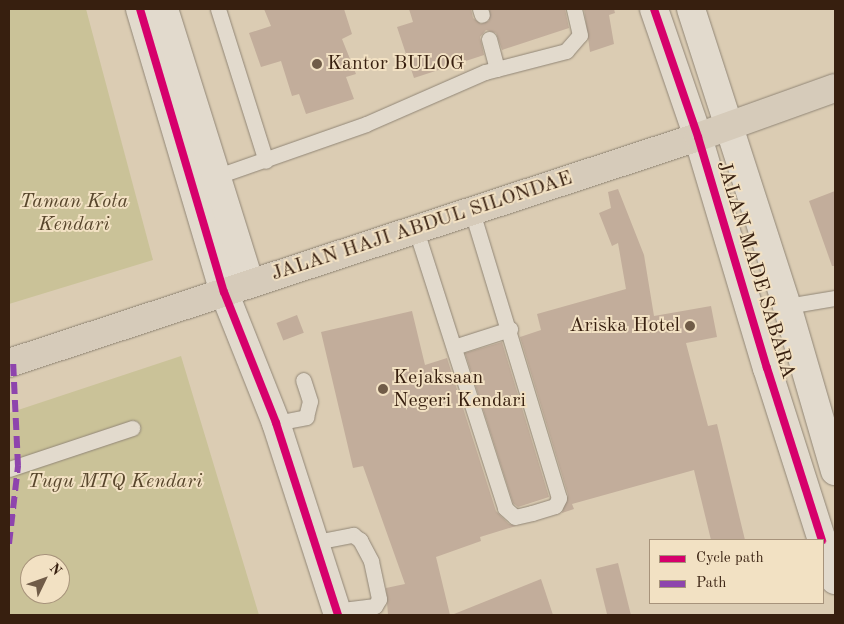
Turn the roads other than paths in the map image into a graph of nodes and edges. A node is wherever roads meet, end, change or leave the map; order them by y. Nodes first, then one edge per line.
1 (140, 9) edge
2 (164, 9) edge
3 (218, 9) edge
4 (574, 9) edge
5 (654, 9) edge
6 (691, 9) edge
7 (489, 39) dead end
8 (496, 69) junction
9 (835, 88) edge
10 (729, 125) junction
11 (698, 137) junction
12 (266, 162) junction
13 (215, 177) junction
14 (472, 211) junction
15 (415, 227) junction
16 (250, 283) junction
17 (224, 292) junction
18 (835, 298) edge
19 (787, 306) junction
20 (510, 329) junction
21 (454, 347) junction
22 (9, 363) edge
23 (303, 380) dead end
24 (276, 423) junction
25 (132, 428) dead end
26 (9, 469) edge
27 (835, 471) edge
28 (822, 539) edge
29 (316, 542) junction
30 (824, 544) edge
31 (835, 580) edge
32 (337, 613) edge

1 - 17 street
2 - 13 street
3 - 12 lane
4 - 8 lane
5 - 11 street, JALAN MADE SABARA
6 - 10 street, JALAN MADE SABARA
7 - 8 lane
8 - 12 lane
9 - 10 highway, JALAN HAJI ABDUL SILONDAE
10 - 11 highway, JALAN HAJI ABDUL SILONDAE
10 - 19 street, JALAN MADE SABARA
11 - 14 highway, JALAN HAJI ABDUL SILONDAE
11 - 28 street, JALAN MADE SABARA
12 - 13 lane
13 - 16 street
14 - 15 highway, JALAN HAJI ABDUL SILONDAE
14 - 20 lane
15 - 16 highway, JALAN HAJI ABDUL SILONDAE
15 - 21 lane
16 - 17 highway, JALAN HAJI ABDUL SILONDAE
17 - 22 highway, JALAN HAJI ABDUL SILONDAE
17 - 24 street
18 - 19 lane
19 - 27 street, JALAN MADE SABARA
20 - 21 lane
20 - 21 lane
23 - 24 lane
24 - 29 street
25 - 26 lane
29 - 32 street
29 - 32 lane
30 - 31 street, JALAN MADE SABARA

